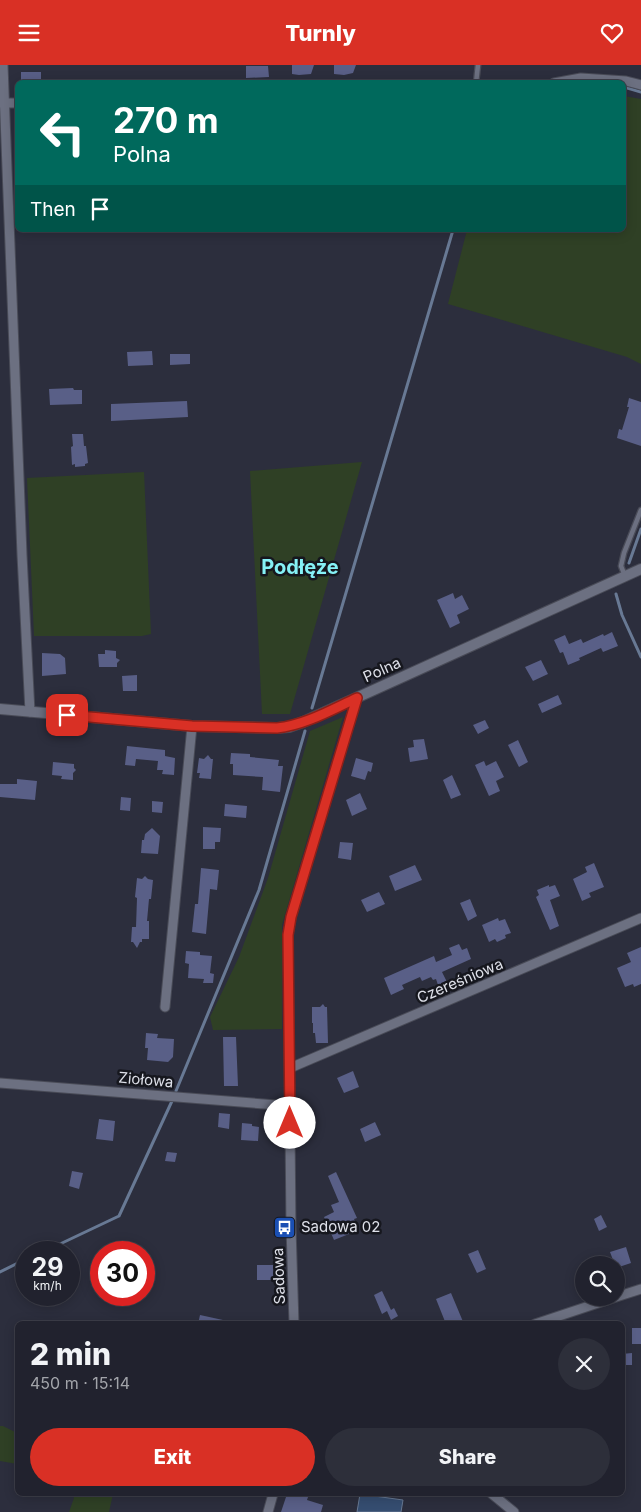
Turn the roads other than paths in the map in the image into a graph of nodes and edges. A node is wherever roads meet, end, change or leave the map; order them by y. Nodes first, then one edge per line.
1 (3, 65) edge
2 (478, 65) edge
3 (476, 80) edge
4 (570, 80) edge
5 (611, 80) edge
6 (626, 81) edge
7 (641, 85) edge
8 (2, 103) edge
9 (15, 103) edge
10 (641, 510) edge
11 (641, 569) edge
12 (625, 576) junction
13 (357, 698) junction
14 (0, 709) edge
15 (30, 712) junction
16 (192, 726) junction
17 (641, 918) edge
18 (165, 1007) dead end
19 (290, 1068) junction
20 (0, 1083) edge
21 (290, 1106) junction
22 (641, 1289) edge
23 (625, 1294) edge
24 (589, 1306) edge
25 (294, 1321) edge
26 (544, 1321) edge
27 (272, 1496) edge
28 (494, 1496) edge
29 (268, 1512) edge
30 (514, 1512) edge

1 - 8 street
2 - 3 lane
4 - 5 street
6 - 7 street
8 - 9 street
8 - 15 street
10 - 12 lane
11 - 12 street, Polna
12 - 13 street, Polna
13 - 16 street, Polna
13 - 19 street, Sadowa
14 - 15 street, Polna
15 - 16 street, Polna
16 - 18 street
17 - 19 street, Czereśniowa
19 - 21 street, Sadowa
20 - 21 street, Ziołowa
21 - 25 street, Sadowa
22 - 23 street
24 - 26 street
27 - 29 street
28 - 30 street

